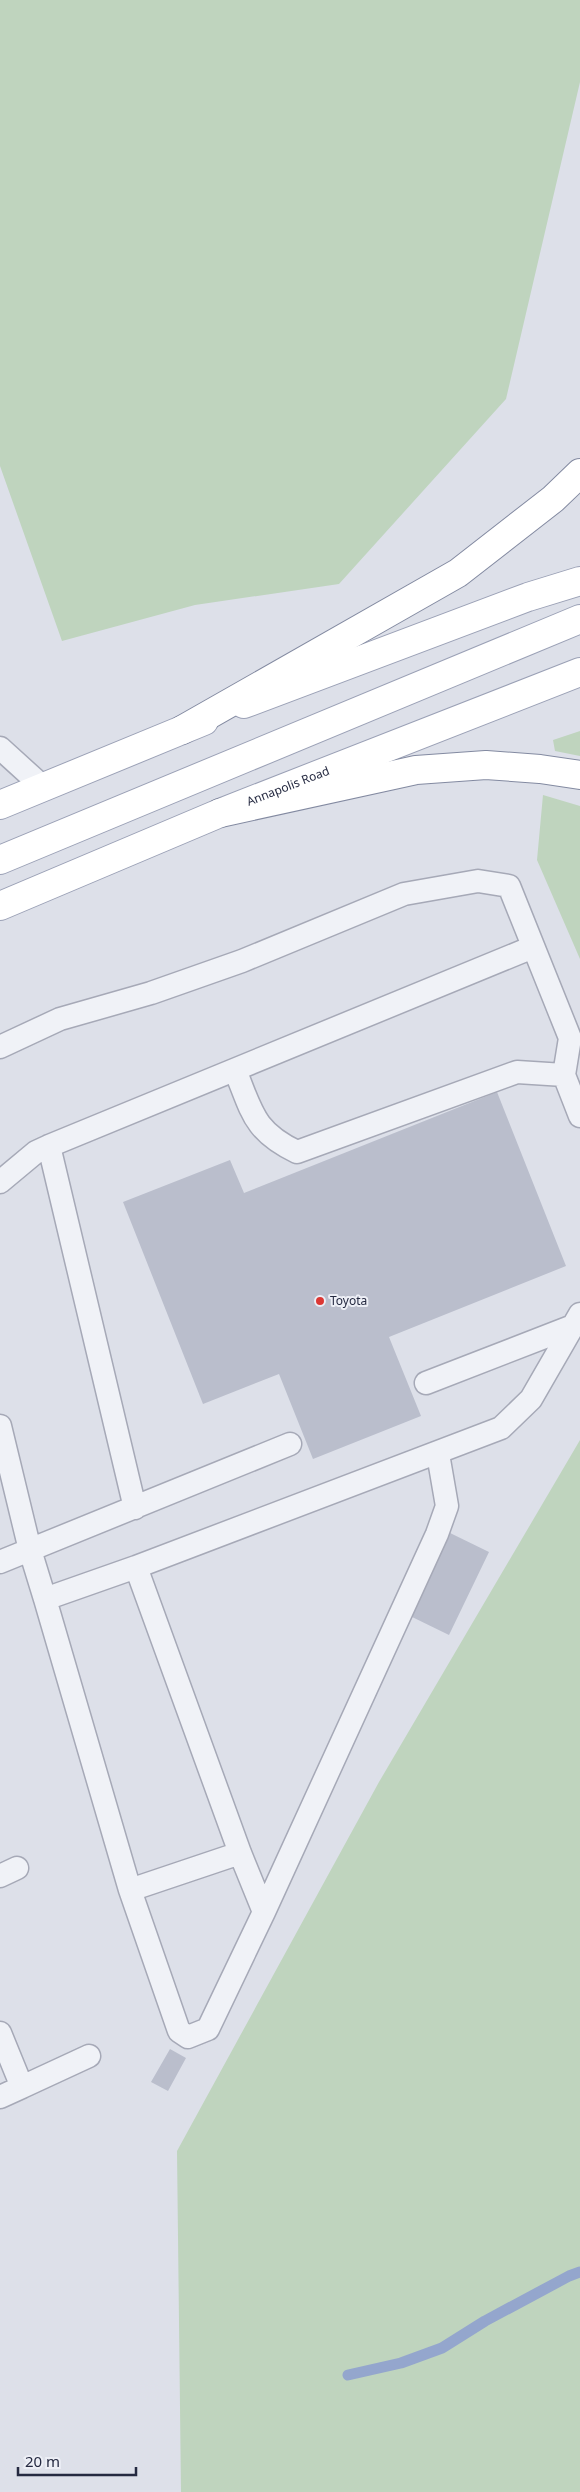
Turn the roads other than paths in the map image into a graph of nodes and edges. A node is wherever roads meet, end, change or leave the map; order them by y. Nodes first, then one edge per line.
1 (580, 473) edge
2 (580, 581) edge
3 (580, 619) edge
4 (580, 672) edge
5 (182, 730) junction
6 (0, 748) edge
7 (580, 775) edge
8 (43, 788) junction
9 (0, 805) edge
10 (220, 813) junction
11 (0, 860) edge
12 (0, 906) edge
13 (533, 947) junction
14 (0, 1047) edge
15 (235, 1070) junction
16 (564, 1075) junction
17 (580, 1116) edge
18 (48, 1146) junction
19 (0, 1182) edge
20 (576, 1320) edge
21 (426, 1383) dead end
22 (0, 1426) edge
23 (290, 1444) dead end
24 (438, 1454) junction
25 (135, 1508) junction
26 (30, 1550) junction
27 (0, 1562) edge
28 (136, 1567) junction
29 (44, 1599) junction
30 (240, 1853) junction
31 (130, 1890) junction
32 (264, 1912) junction
33 (0, 2033) edge
34 (89, 2056) dead end
35 (22, 2087) junction
36 (0, 2097) edge

1 - 5 main road
2 - 5 main road
3 - 11 main road
4 - 10 main road, Annapolis Road
5 - 8 main road
6 - 8 lane
7 - 10 main road
8 - 9 main road
10 - 12 main road, Annapolis Road
13 - 14 lane
13 - 15 lane
13 - 16 lane
15 - 16 lane
15 - 18 lane
16 - 17 lane
18 - 19 lane
18 - 25 lane
20 - 21 lane
20 - 24 lane
22 - 26 lane
23 - 25 lane
24 - 28 lane
24 - 32 lane
25 - 26 lane
26 - 27 lane
26 - 29 lane
28 - 29 lane
28 - 30 lane
29 - 31 lane
30 - 31 lane
30 - 32 lane
31 - 32 lane
33 - 35 lane
34 - 35 lane
35 - 36 lane

